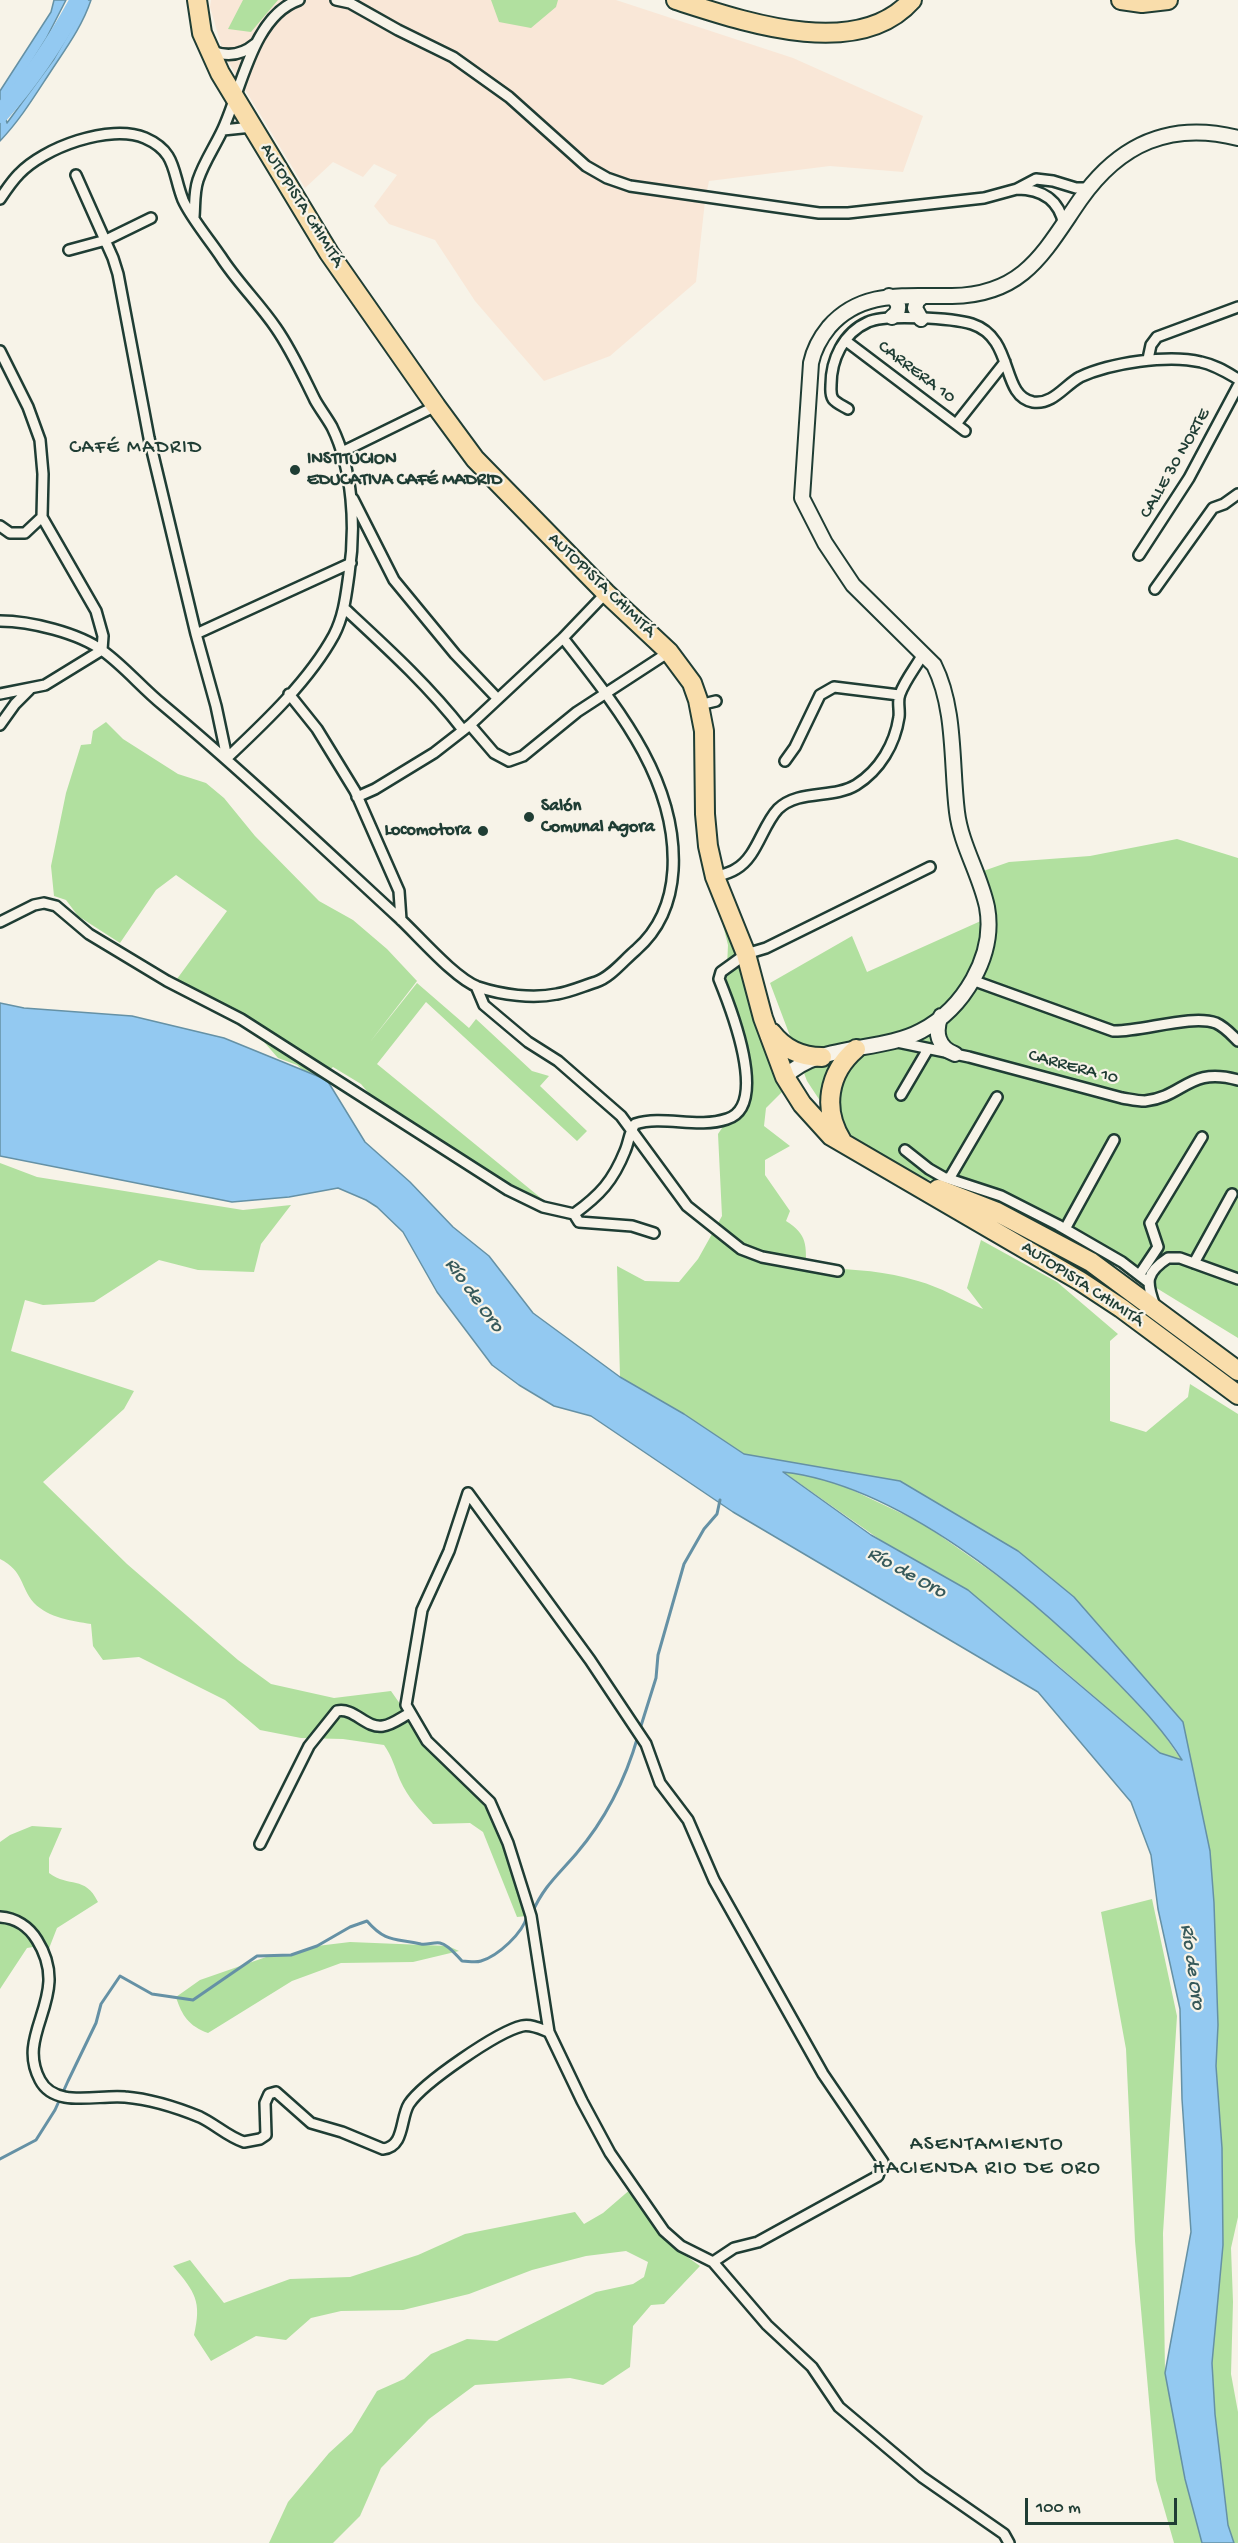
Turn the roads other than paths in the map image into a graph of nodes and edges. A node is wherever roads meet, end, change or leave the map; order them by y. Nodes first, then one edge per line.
1 (197, 0) edge
2 (299, 0) edge
3 (336, 0) edge
4 (676, 0) edge
5 (912, 0) edge
6 (1121, 0) edge
7 (1168, 0) edge
8 (257, 43) junction
9 (208, 48) junction
10 (234, 95) junction
11 (252, 127) junction
12 (223, 130) junction
13 (1238, 138) edge
14 (76, 175) dead end
15 (1090, 188) junction
16 (1017, 189) junction
17 (0, 199) edge
18 (194, 217) junction
19 (151, 218) dead end
20 (1064, 225) junction
21 (106, 240) junction
22 (69, 250) dead end
23 (889, 296) junction
24 (923, 296) junction
25 (1238, 307) edge
26 (892, 318) junction
27 (921, 319) junction
28 (846, 341) junction
29 (0, 351) edge
30 (1148, 359) junction
31 (1005, 362) junction
32 (1238, 379) edge
33 (1238, 387) edge
34 (436, 406) junction
35 (848, 409) dead end
36 (956, 424) junction
37 (965, 431) dead end
38 (342, 452) junction
39 (350, 494) junction
40 (1238, 494) edge
41 (42, 517) junction
42 (0, 526) edge
43 (1139, 555) dead end
44 (351, 563) junction
45 (1155, 589) dead end
46 (606, 593) junction
47 (344, 608) junction
48 (0, 621) edge
49 (196, 634) junction
50 (563, 638) junction
51 (102, 650) junction
52 (669, 652) junction
53 (923, 654) junction
54 (30, 688) junction
55 (607, 693) junction
56 (0, 694) edge
57 (289, 694) junction
58 (899, 695) junction
59 (497, 698) junction
60 (0, 725) edge
61 (466, 728) junction
62 (227, 759) junction
63 (785, 761) dead end
64 (357, 797) junction
65 (930, 867) dead end
66 (715, 877) junction
67 (401, 920) junction
68 (0, 922) edge
69 (746, 954) junction
70 (972, 980) junction
71 (476, 986) junction
72 (941, 1016) junction
73 (763, 1018) junction
74 (896, 1041) junction
75 (1238, 1041) edge
76 (856, 1049) junction
77 (928, 1049) junction
78 (955, 1054) junction
79 (822, 1057) junction
80 (785, 1077) junction
81 (1238, 1080) edge
82 (901, 1095) dead end
83 (997, 1097) dead end
84 (631, 1131) junction
85 (1202, 1137) dead end
86 (1114, 1140) dead end
87 (847, 1147) junction
88 (905, 1150) dead end
89 (949, 1179) junction
90 (919, 1185) junction
91 (1232, 1194) dead end
92 (574, 1214) junction
93 (1065, 1229) junction
94 (654, 1233) dead end
95 (1194, 1263) junction
96 (838, 1271) dead end
97 (1140, 1274) junction
98 (1238, 1280) edge
99 (1148, 1282) junction
100 (1156, 1308) junction
101 (1238, 1371) edge
102 (1238, 1395) edge
103 (410, 1713) junction
104 (260, 1844) dead end
105 (0, 1917) edge
106 (549, 2032) junction
107 (713, 2262) junction
108 (1009, 2543) edge

1 - 9 highway, AUTOPISTA CHIMITÁ
2 - 8 street
3 - 16 street
4 - 5 highway
6 - 7 highway
8 - 9 street
8 - 10 street
9 - 10 highway, AUTOPISTA CHIMITÁ
10 - 11 highway, AUTOPISTA CHIMITÁ
10 - 12 street
11 - 12 street
11 - 34 highway, AUTOPISTA CHIMITÁ
12 - 18 street
13 - 15 street
14 - 21 street
15 - 16 street
15 - 20 street
16 - 20 street
17 - 18 street
18 - 38 street
19 - 21 street
20 - 24 street
21 - 22 street
21 - 49 street
23 - 24 street
23 - 26 street
23 - 53 street
24 - 27 street
25 - 30 street
26 - 27 street
26 - 28 street
27 - 31 street
28 - 35 street
28 - 36 street, CARRERA 10
29 - 41 street
30 - 31 street
30 - 32 street
31 - 36 street
33 - 43 street, CALLE 30 NORTE
34 - 38 street
34 - 46 highway, AUTOPISTA CHIMITÁ
36 - 37 street, CARRERA 10
38 - 39 street
39 - 44 street
39 - 59 street
40 - 45 street
41 - 42 street
41 - 51 street
44 - 47 street
44 - 49 street
46 - 50 street
46 - 52 highway, AUTOPISTA CHIMITÁ
47 - 57 street
47 - 61 street
48 - 51 street
49 - 62 street
50 - 55 street
50 - 59 street
51 - 54 street
51 - 62 street
52 - 55 street
52 - 66 highway, AUTOPISTA CHIMITÁ
53 - 58 street
53 - 70 street
54 - 56 street
54 - 60 street
55 - 61 street
55 - 71 street
57 - 62 street
57 - 64 street
58 - 63 street
58 - 66 street
59 - 61 street
61 - 64 street
62 - 67 street
64 - 67 street
65 - 69 street
66 - 69 highway, AUTOPISTA CHIMITÁ
67 - 71 street
68 - 92 street
69 - 73 highway, AUTOPISTA CHIMITÁ
69 - 84 street
70 - 72 street
70 - 75 street
71 - 84 street
72 - 74 street
72 - 78 street
73 - 79 highway
73 - 80 highway, AUTOPISTA CHIMITÁ
74 - 76 street
74 - 77 street, CARRERA 10
76 - 79 street
76 - 87 highway
77 - 78 street, CARRERA 10
77 - 82 street
78 - 81 street, CARRERA 10
79 - 80 street
80 - 87 highway, AUTOPISTA CHIMITÁ
83 - 89 street
84 - 92 street
84 - 96 street
85 - 97 street
86 - 93 street
87 - 90 highway, AUTOPISTA CHIMITÁ
88 - 89 street
89 - 93 street
90 - 100 highway, AUTOPISTA CHIMITÁ
90 - 102 highway, AUTOPISTA CHIMITÁ
91 - 95 street
92 - 94 street
93 - 97 street
95 - 98 street
95 - 99 street
97 - 99 street
99 - 100 street
100 - 101 highway, AUTOPISTA CHIMITÁ
103 - 104 street
103 - 106 street
103 - 107 street
105 - 106 street
106 - 107 street
107 - 108 street

